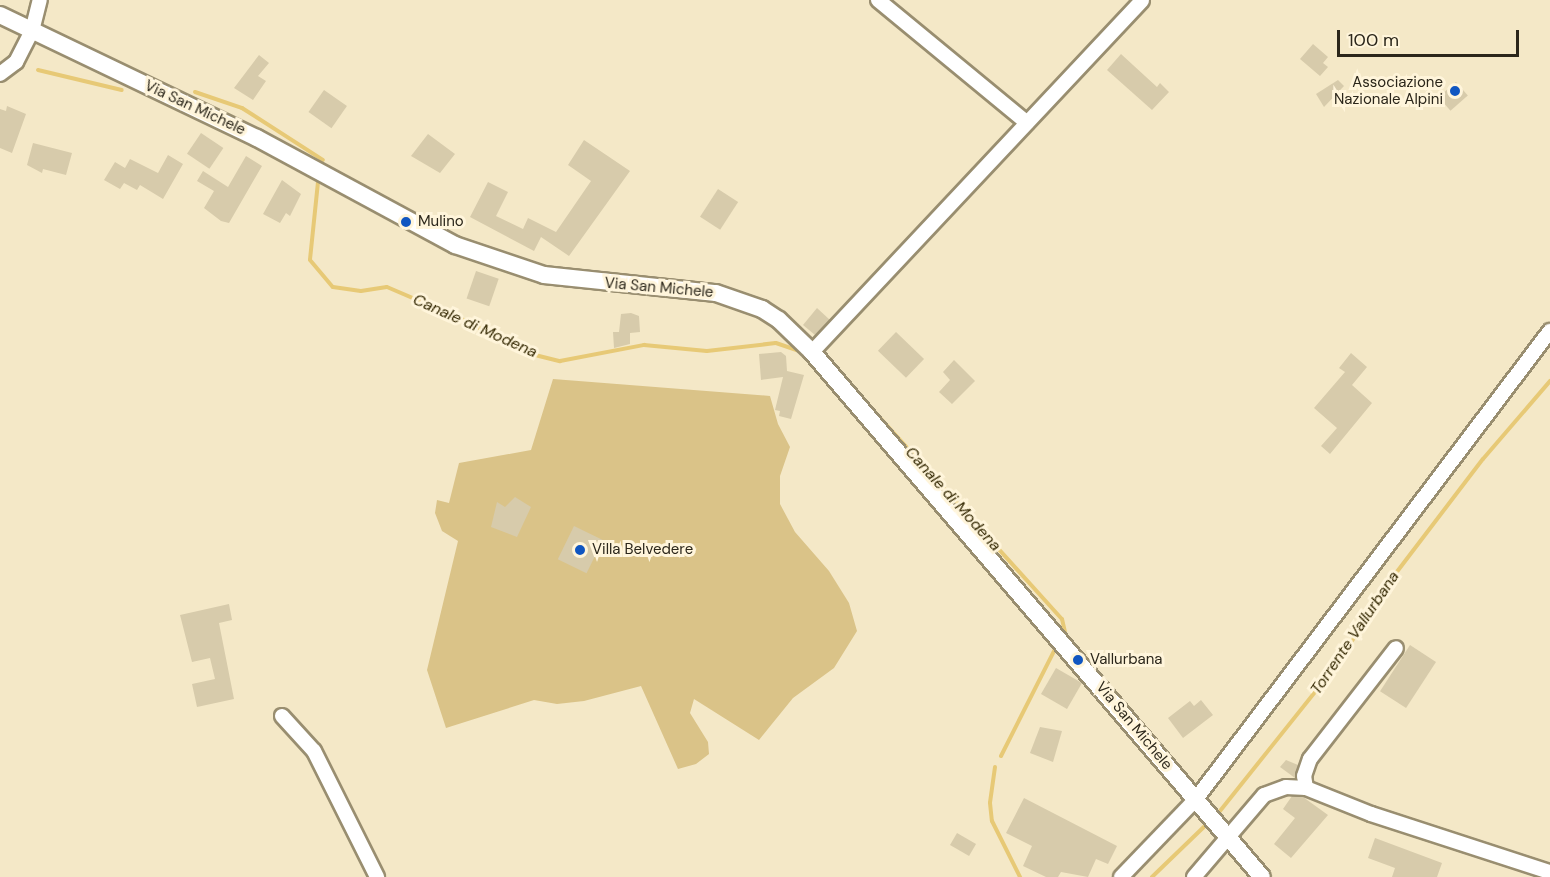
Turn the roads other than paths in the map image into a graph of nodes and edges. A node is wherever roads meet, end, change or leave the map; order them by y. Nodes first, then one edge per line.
1 (40, 0) edge
2 (878, 0) edge
3 (1142, 0) edge
4 (0, 15) edge
5 (32, 31) junction
6 (0, 74) edge
7 (1027, 123) junction
8 (1550, 331) edge
9 (812, 352) junction
10 (1396, 648) dead end
11 (282, 716) dead end
12 (1305, 788) junction
13 (1199, 803) junction
14 (1226, 834) junction
15 (1550, 872) edge
16 (377, 877) edge
17 (1121, 877) edge
18 (1194, 877) edge
19 (1262, 877) edge

1 - 5 street
2 - 7 street
3 - 7 street
4 - 5 main road, Via San Michele
5 - 6 street
5 - 9 main road, Via San Michele
7 - 9 street
8 - 13 street
9 - 13 main road, Via San Michele
10 - 12 street
11 - 16 street
12 - 14 street
12 - 15 street
13 - 14 main road, Via San Michele
13 - 17 street
14 - 18 street
14 - 19 main road, Via San Michele

